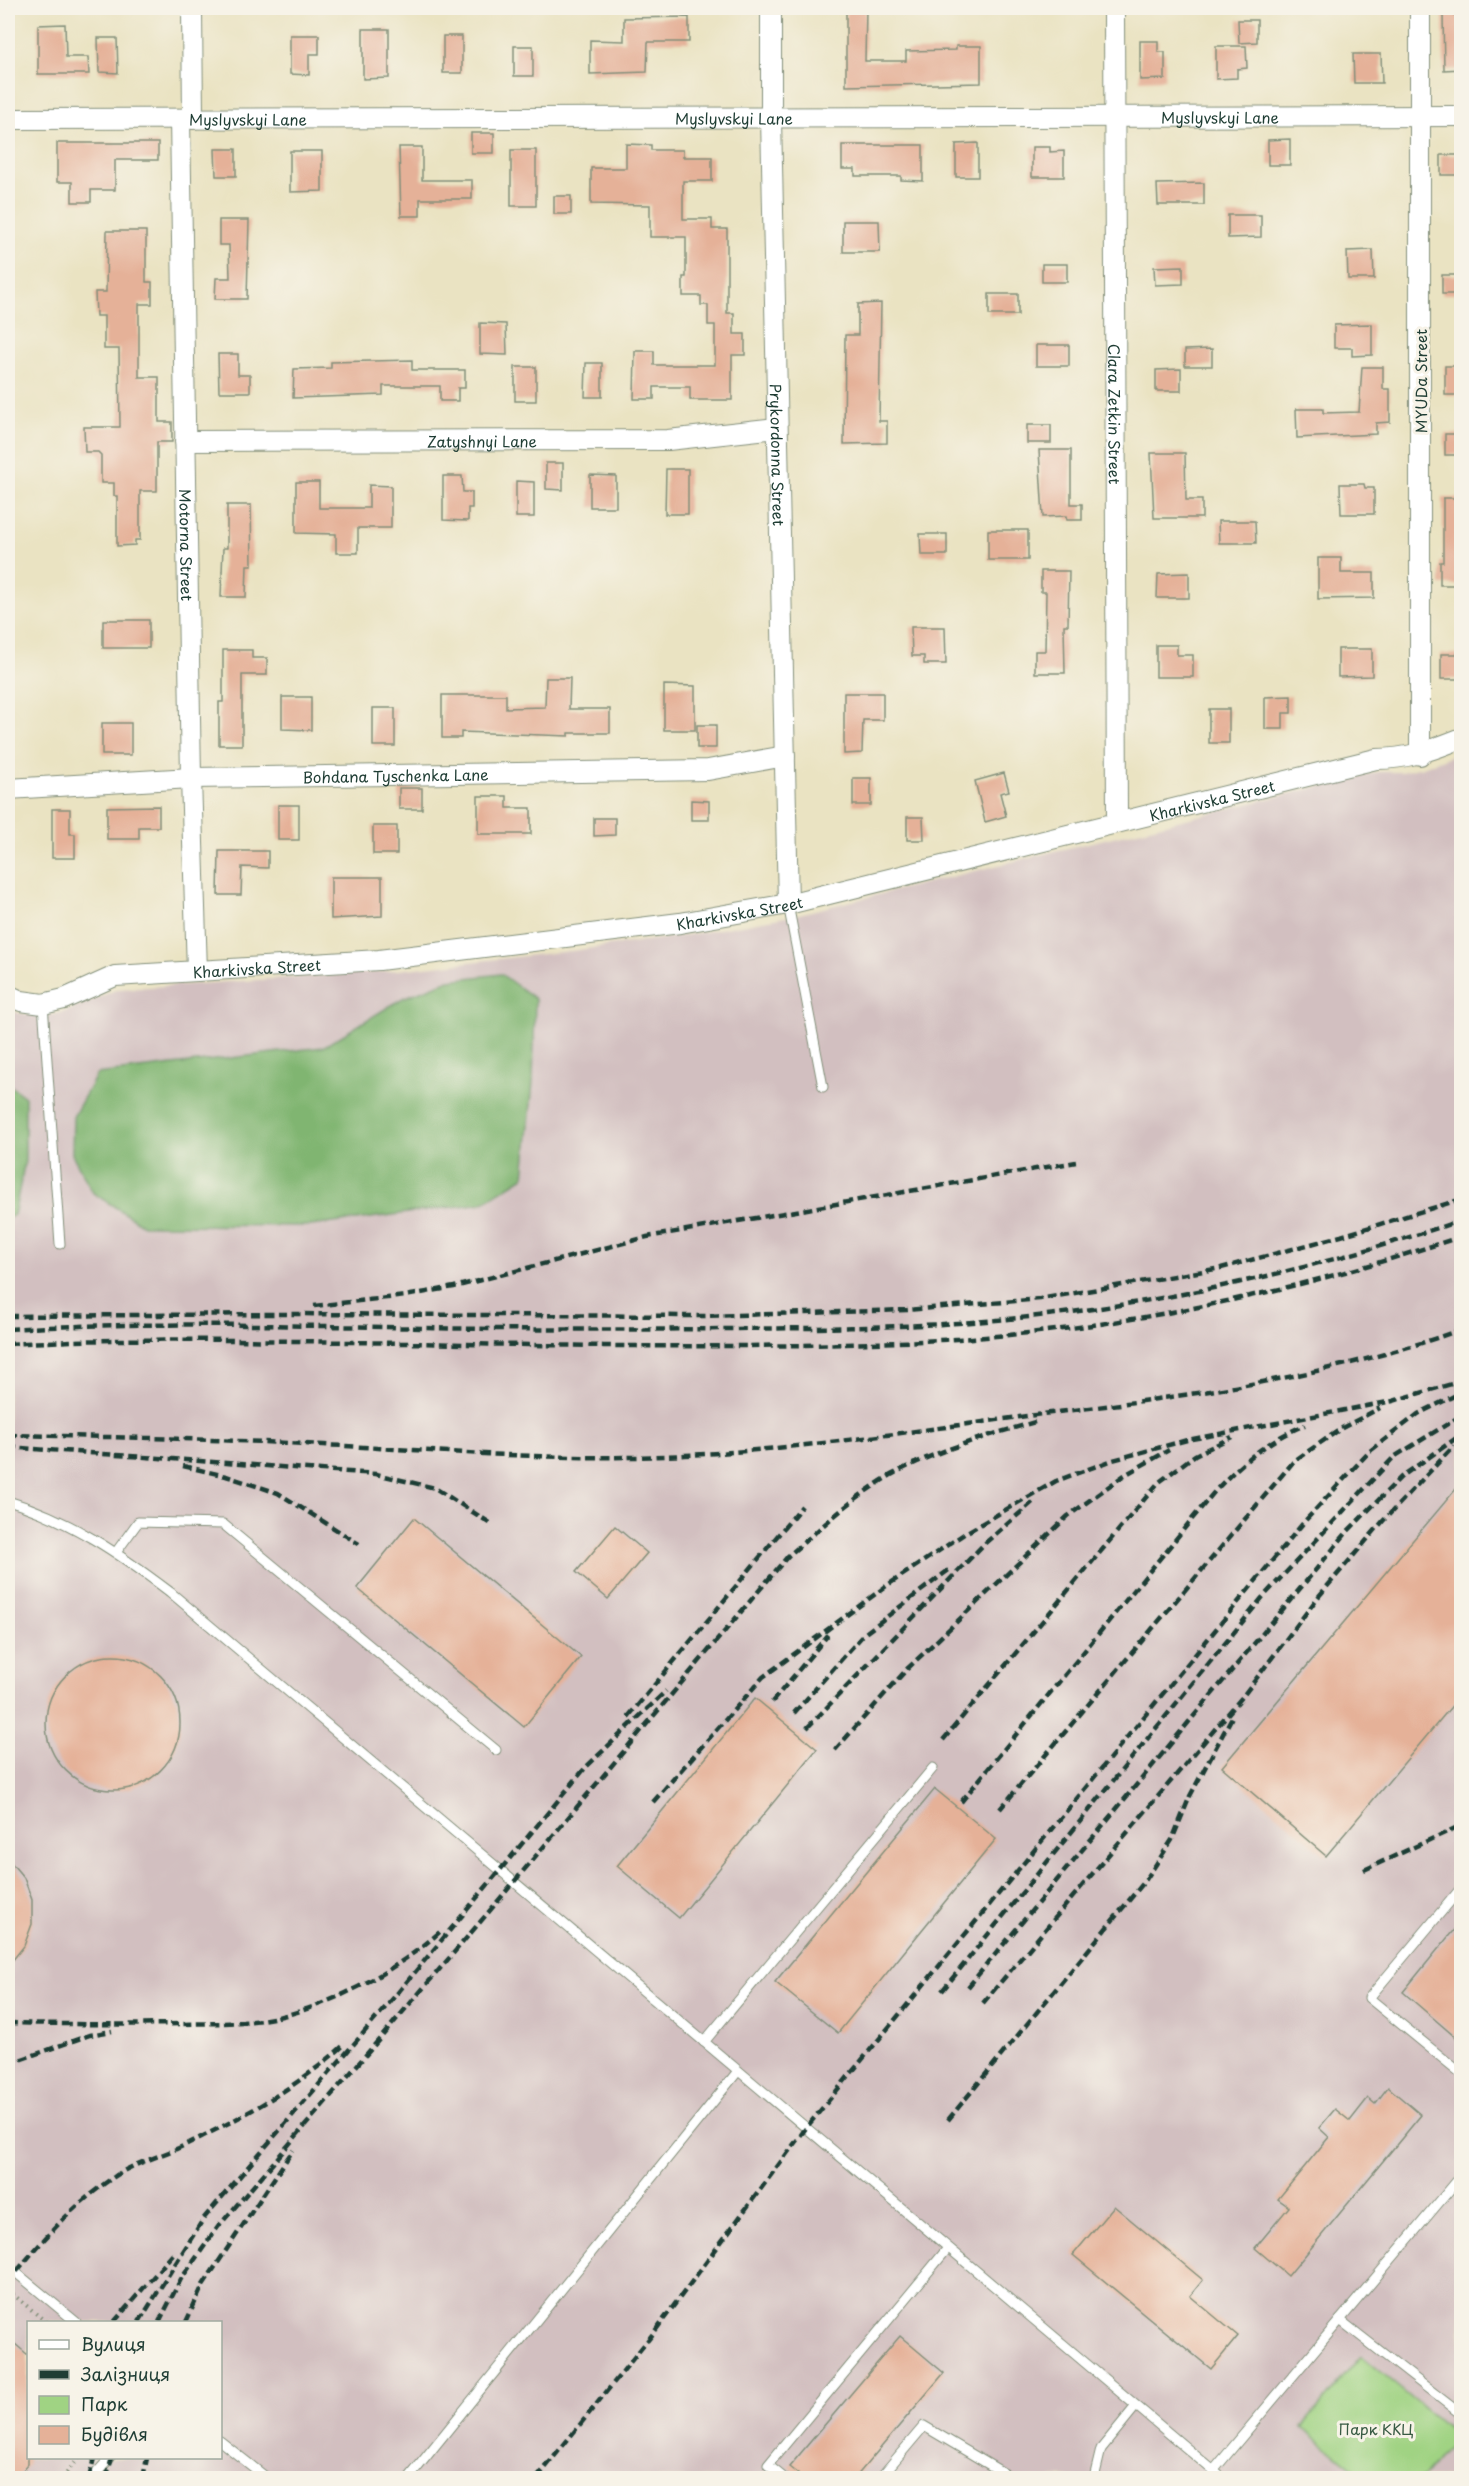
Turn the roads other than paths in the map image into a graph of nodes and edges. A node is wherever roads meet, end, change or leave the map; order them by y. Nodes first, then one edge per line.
1 (192, 8) edge
2 (771, 8) edge
3 (1114, 8) edge
4 (1420, 8) edge
5 (1461, 116) edge
6 (1421, 117) junction
7 (771, 118) junction
8 (1114, 118) junction
9 (8, 119) edge
10 (186, 119) junction
11 (777, 428) junction
12 (185, 441) junction
13 (1461, 738) edge
14 (1420, 755) junction
15 (785, 756) junction
16 (191, 778) junction
17 (8, 789) edge
18 (1118, 821) junction
19 (788, 904) junction
20 (197, 970) junction
21 (8, 995) edge
22 (43, 1004) junction
23 (823, 1087) dead end
24 (60, 1244) dead end
25 (8, 1501) edge
26 (117, 1551) junction
27 (496, 1750) dead end
28 (933, 1768) dead end
29 (1461, 1887) edge
30 (704, 2042) junction
31 (738, 2071) junction
32 (1461, 2074) edge
33 (1461, 2175) edge
34 (948, 2248) junction
35 (8, 2266) edge
36 (1340, 2320) junction
37 (75, 2321) edge
38 (1136, 2406) junction
39 (1461, 2415) edge
40 (222, 2443) edge
41 (108, 2459) edge
42 (1213, 2471) junction
43 (93, 2478) edge
44 (267, 2478) edge
45 (409, 2478) edge
46 (784, 2478) edge
47 (880, 2478) edge
48 (1012, 2478) edge
49 (1094, 2478) edge
50 (1222, 2478) edge

1 - 10 street, Motorna Street
2 - 7 street, Prykordonna Street
3 - 8 street, Clara Zetkin Street
4 - 6 street, MYUDa Street
5 - 6 street, Myslyvskyi Lane
6 - 8 street, Myslyvskyi Lane
6 - 14 street, MYUDa Street
7 - 8 street, Myslyvskyi Lane
7 - 10 street, Myslyvskyi Lane
7 - 11 street, Prykordonna Street
8 - 18 street, Clara Zetkin Street
9 - 10 street, Myslyvskyi Lane
10 - 12 street, Motorna Street
11 - 12 street, Zatyshnyi Lane
11 - 15 street, Prykordonna Street
12 - 16 street, Motorna Street
13 - 14 street, Kharkivska Street
14 - 18 street, Kharkivska Street
15 - 16 street, Bohdana Tyschenka Lane
15 - 19 street, Prykordonna Street
16 - 17 street, Bohdana Tyschenka Lane
16 - 20 street, Motorna Street
18 - 19 street, Kharkivska Street
19 - 20 street, Kharkivska Street
19 - 23 lane
20 - 22 street, Kharkivska Street
21 - 22 street, Kharkivska Street
22 - 24 lane
25 - 26 lane
26 - 27 lane
26 - 30 lane
28 - 30 lane
29 - 32 lane
30 - 31 lane
31 - 34 lane
31 - 45 lane
33 - 36 lane
34 - 38 lane
34 - 46 lane
35 - 37 lane
36 - 39 lane
36 - 42 lane
38 - 42 lane
38 - 49 lane
40 - 44 lane
41 - 43 lane
42 - 50 lane
47 - 48 lane

